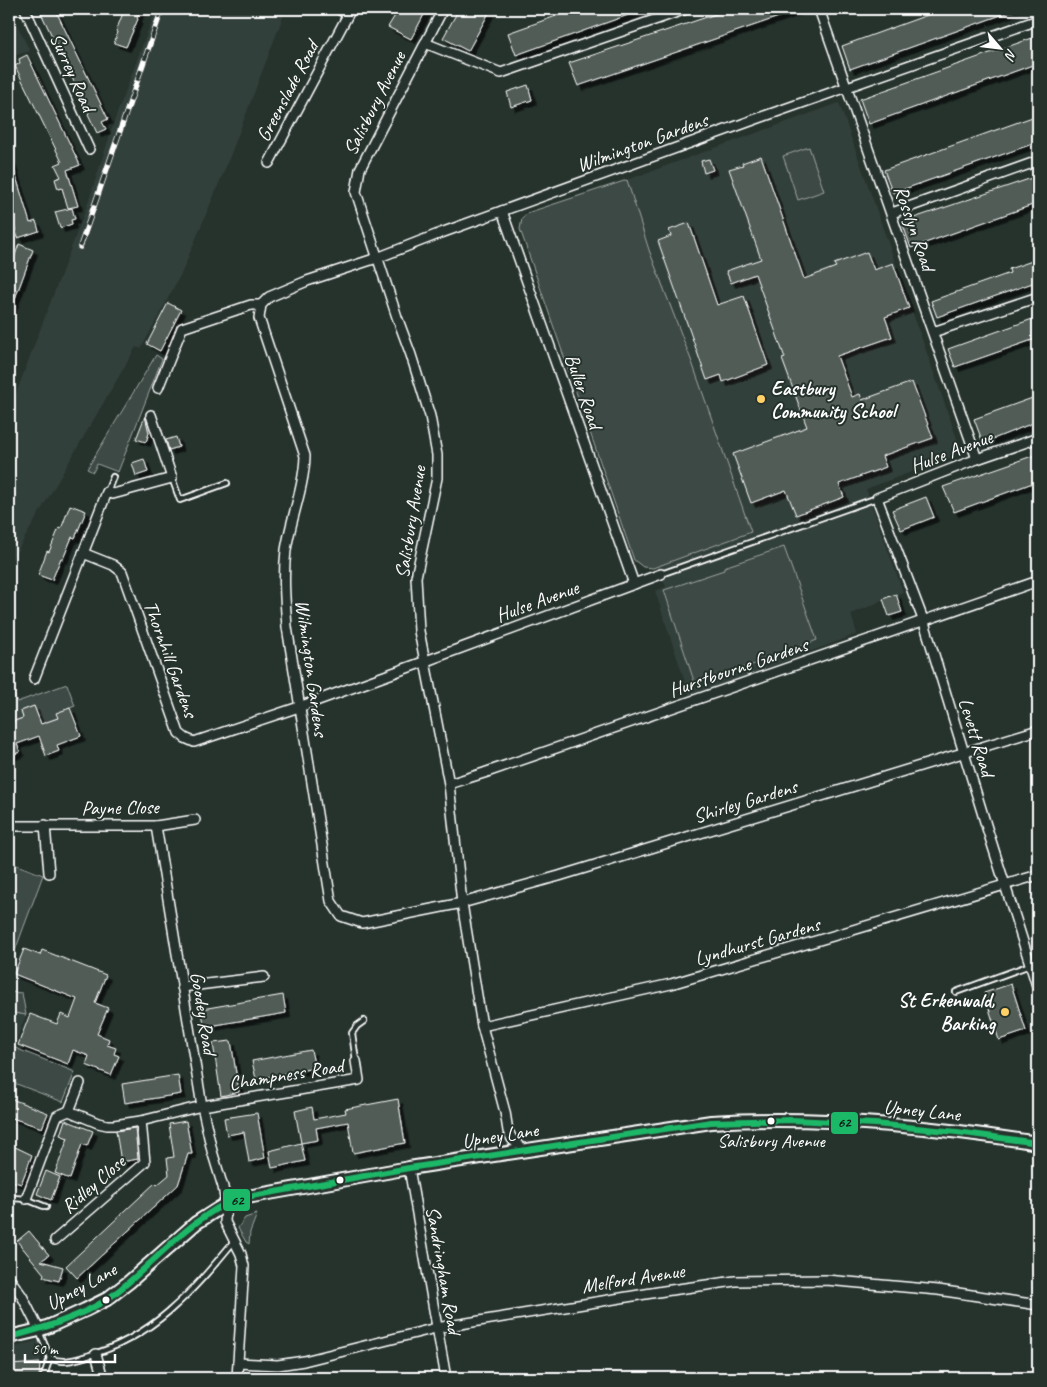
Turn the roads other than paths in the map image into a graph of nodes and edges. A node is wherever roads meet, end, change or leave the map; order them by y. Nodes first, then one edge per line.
1 (25, 9) edge
2 (334, 9) edge
3 (442, 9) edge
4 (686, 9) edge
5 (819, 9) edge
6 (349, 12) edge
7 (1038, 20) edge
8 (425, 43) junction
9 (846, 88) junction
10 (89, 149) dead end
11 (1038, 161) edge
12 (268, 163) dead end
13 (502, 211) junction
14 (892, 213) junction
15 (377, 258) junction
16 (1038, 297) edge
17 (261, 305) junction
18 (933, 332) junction
19 (158, 388) dead end
20 (151, 414) dead end
21 (1038, 438) edge
22 (977, 459) junction
23 (113, 477) dead end
24 (172, 478) junction
25 (227, 483) dead end
26 (107, 492) junction
27 (877, 498) junction
28 (84, 553) junction
29 (661, 574) joint
30 (1038, 581) edge
31 (634, 584) junction
32 (924, 622) junction
33 (426, 661) junction
34 (34, 679) dead end
35 (300, 706) junction
36 (1038, 730) edge
37 (964, 753) junction
38 (449, 784) junction
39 (195, 820) dead end
40 (45, 825) junction
41 (12, 826) edge
42 (156, 826) junction
43 (49, 873) dead end
44 (1038, 875) edge
45 (1004, 884) junction
46 (462, 904) junction
47 (1030, 965) junction
48 (264, 977) dead end
49 (182, 987) junction
50 (1038, 989) edge
51 (956, 992) dead end
52 (364, 1021) dead end
53 (482, 1026) junction
54 (356, 1062) joint
55 (82, 1084) dead end
56 (202, 1106) junction
57 (69, 1111) junction
58 (141, 1121) junction
59 (1038, 1143) edge
60 (523, 1150) junction
61 (409, 1168) junction
62 (13, 1198) dead end
63 (26, 1199) junction
64 (226, 1204) junction
65 (46, 1207) dead end
66 (55, 1240) dead end
67 (235, 1240) junction
68 (9, 1278) edge
69 (1038, 1305) edge
70 (436, 1328) junction
71 (38, 1330) junction
72 (9, 1337) edge
73 (96, 1354) junction
74 (50, 1358) junction
75 (238, 1363) junction
76 (43, 1378) edge
77 (103, 1378) edge
78 (237, 1378) edge
79 (446, 1378) edge

1 - 10 street, Surrey Road
2 - 6 lane
3 - 8 street, Salisbury Avenue
4 - 8 street
5 - 9 street, Rosslyn Road
6 - 12 street, Greenslade Road
7 - 9 street, Wilmington Gardens
8 - 15 street, Salisbury Avenue
9 - 13 street, Wilmington Gardens
9 - 14 street, Rosslyn Road
11 - 14 street
13 - 15 street, Wilmington Gardens
13 - 31 street, Buller Road
14 - 18 street, Rosslyn Road
15 - 17 street, Wilmington Gardens
15 - 33 street, Salisbury Avenue
16 - 18 street
17 - 19 street, Wilmington Gardens
17 - 35 street, Wilmington Gardens
18 - 22 street, Rosslyn Road
20 - 24 street
21 - 22 street, Hulse Avenue
22 - 27 street, Hulse Avenue
23 - 26 lane
24 - 25 lane
24 - 26 street
26 - 28 street
27 - 29 lane
27 - 32 street, Levett Road
28 - 34 street
28 - 35 street, Thornhill Gardens
29 - 31 street, Hulse Avenue
30 - 32 street, Hurstbourne Gardens
31 - 33 street, Hulse Avenue
32 - 37 street, Levett Road
32 - 38 street, Hurstbourne Gardens
33 - 35 street, Thornhill Gardens
33 - 38 street, Salisbury Avenue
35 - 46 street, Wilmington Gardens
36 - 37 street, Shirley Gardens
37 - 45 street, Levett Road
37 - 46 street, Shirley Gardens
38 - 46 street, Salisbury Avenue
39 - 42 street, Payne Close
40 - 41 street, Payne Close
40 - 42 street, Payne Close
40 - 43 street
42 - 49 street, Goodey Road
44 - 45 street, Lyndhurst Gardens
45 - 47 street, Levett Road
45 - 53 street, Lyndhurst Gardens
46 - 53 street, Salisbury Avenue
47 - 50 street, Levett Road
47 - 51 lane
48 - 49 street
49 - 56 street, Goodey Road
52 - 54 lane
53 - 60 street, Salisbury Avenue
54 - 56 street, Champness Road
55 - 57 street
56 - 58 street
56 - 64 street, Goodey Road
57 - 58 street
57 - 63 street
58 - 66 street, Ridley Close
59 - 60 street, Upney Lane
60 - 61 street, Upney Lane
61 - 64 street, Upney Lane
61 - 70 street, Sandringham Road
62 - 63 lane
63 - 65 lane
64 - 67 street, Goodey Road
64 - 71 street, Upney Lane
67 - 73 lane
67 - 75 street, Goodey Road
68 - 71 street
69 - 70 street, Melford Avenue
70 - 75 street, Melford Avenue
70 - 79 street, Sandringham Road
71 - 72 street, Upney Lane
71 - 74 lane
73 - 74 lane
73 - 77 street
74 - 76 lane
75 - 78 street, Goodey Road

